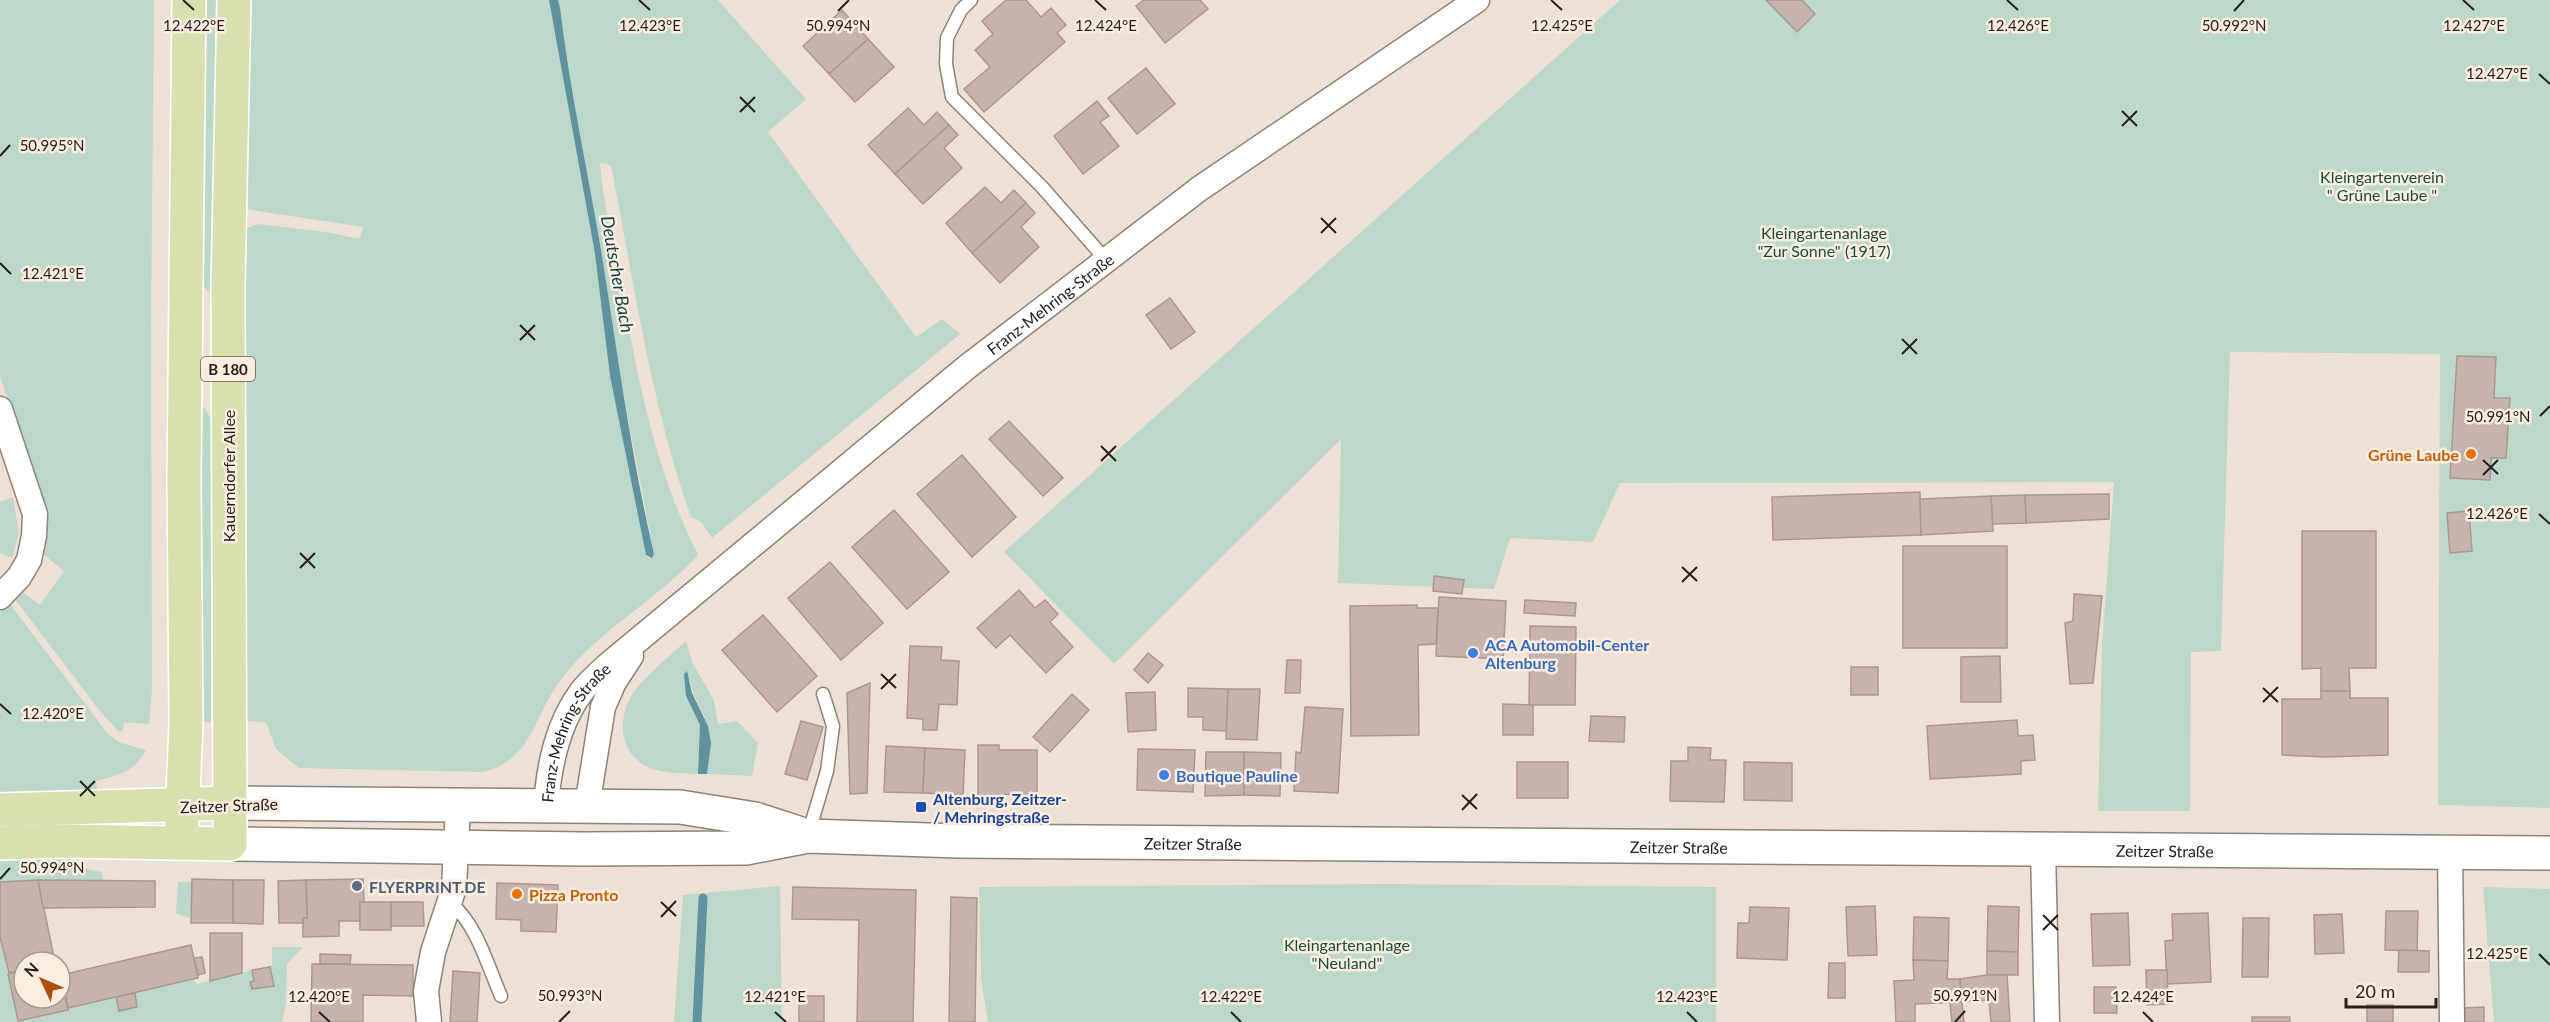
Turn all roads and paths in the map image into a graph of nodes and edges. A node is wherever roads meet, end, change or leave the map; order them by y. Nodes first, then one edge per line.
1 (189, 0) edge
2 (234, 0) edge
3 (971, 0) edge
4 (1477, 0) edge
5 (1106, 260) junction
6 (0, 409) edge
7 (0, 597) edge
8 (643, 636) junction
9 (823, 694) dead end
10 (230, 803) junction
11 (458, 805) junction
12 (546, 805) junction
13 (182, 806) junction
14 (587, 806) junction
15 (0, 810) edge
16 (808, 836) junction
17 (0, 843) edge
18 (181, 843) junction
19 (230, 844) junction
20 (456, 847) junction
21 (545, 848) junction
22 (583, 849) junction
23 (2043, 850) junction
24 (2450, 851) junction
25 (2550, 853) edge
26 (450, 902) junction
27 (501, 996) dead end
28 (429, 1022) edge
29 (2047, 1022) edge
30 (2452, 1022) edge

1 - 13 main road, B 180
2 - 10 main road, Kauerndorfer Allee / B 180
3 - 5 lane
4 - 5 street, Franz-Mehring-Straße
5 - 8 street, Franz-Mehring-Straße
6 - 7 street
8 - 12 street, Franz-Mehring-Straße
8 - 14 street, Franz-Mehring-Straße
9 - 16 lane
10 - 11 main road, Zeitzer Straße
10 - 13 main road, Zeitzer Straße
10 - 19 main road, Kauerndorfer Allee / B 180
11 - 12 main road, Zeitzer Straße
11 - 20 street
12 - 14 main road, Zeitzer Straße
12 - 21 main road, Franz-Mehring-Straße
13 - 15 main road, Zeitzer Straße
13 - 18 main road, B 180
14 - 16 main road, Zeitzer Straße
14 - 22 main road, Franz-Mehring-Straße
16 - 22 main road, Zeitzer Straße
16 - 23 main road, Zeitzer Straße
17 - 18 main road, Zeitzer Straße
18 - 19 main road, Zeitzer Straße
19 - 20 main road, Zeitzer Straße
20 - 21 main road, Zeitzer Straße
20 - 26 street
21 - 22 main road, Zeitzer Straße
23 - 24 main road, Zeitzer Straße
23 - 29 street
24 - 25 main road, Zeitzer Straße
24 - 30 street
26 - 27 lane
26 - 28 street

